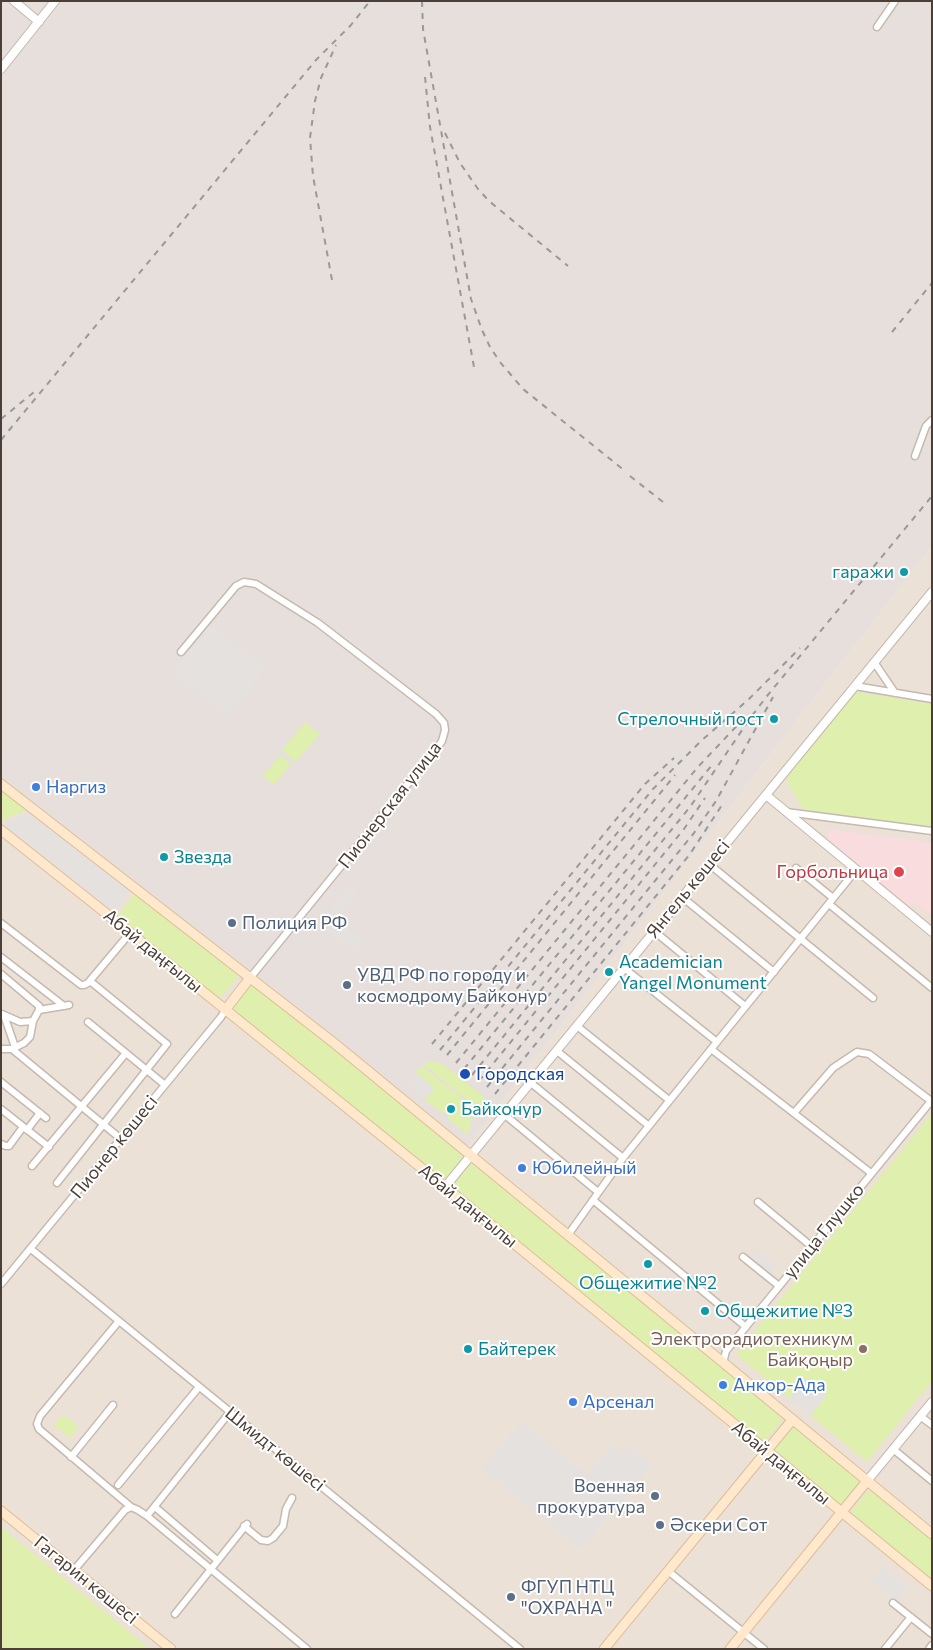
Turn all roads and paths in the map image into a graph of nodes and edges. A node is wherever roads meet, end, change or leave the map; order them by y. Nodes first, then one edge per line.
1 (14, 1) edge
2 (55, 1) edge
3 (895, 1) edge
4 (39, 22) junction
5 (877, 27) dead end
6 (1, 69) edge
7 (932, 420) edge
8 (915, 456) dead end
9 (932, 592) edge
10 (181, 652) dead end
11 (874, 662) junction
12 (855, 686) junction
13 (895, 693) junction
14 (932, 699) edge
15 (1, 784) edge
16 (766, 795) junction
17 (786, 812) junction
18 (1, 830) edge
19 (932, 831) edge
20 (709, 864) junction
21 (796, 868) dead end
22 (856, 870) junction
23 (682, 897) junction
24 (831, 901) junction
25 (1, 923) edge
26 (654, 932) junction
27 (932, 932) edge
28 (130, 933) junction
29 (800, 939) junction
30 (1, 957) edge
31 (624, 968) junction
32 (774, 972) junction
33 (1, 974) edge
34 (250, 978) junction
35 (90, 981) junction
36 (932, 988) edge
37 (873, 998) dead end
38 (745, 1006) junction
39 (39, 1010) junction
40 (226, 1010) junction
41 (3, 1014) edge
42 (33, 1021) junction
43 (88, 1022) dead end
44 (577, 1026) junction
45 (717, 1042) junction
46 (13, 1048) junction
47 (711, 1048) junction
48 (1, 1049) edge
49 (557, 1051) junction
50 (126, 1053) junction
51 (146, 1070) junction
52 (1, 1082) edge
53 (531, 1083) junction
54 (165, 1085) junction
55 (669, 1100) junction
56 (931, 1100) edge
57 (82, 1108) junction
58 (1, 1109) edge
59 (794, 1113) junction
60 (505, 1114) junction
61 (103, 1125) junction
62 (649, 1126) junction
63 (25, 1129) junction
64 (121, 1139) junction
65 (1, 1144) edge
66 (48, 1147) junction
67 (471, 1156) junction
68 (623, 1158) junction
69 (32, 1166) dead end
70 (871, 1173) junction
71 (57, 1183) dead end
72 (445, 1187) junction
73 (598, 1192) junction
74 (593, 1200) junction
75 (758, 1202) dead end
76 (568, 1235) junction
77 (812, 1246) junction
78 (30, 1249) junction
79 (743, 1257) dead end
80 (1, 1284) edge
81 (779, 1286) junction
82 (119, 1321) junction
83 (746, 1327) junction
84 (725, 1365) junction
85 (199, 1387) junction
86 (932, 1402) edge
87 (113, 1405) dead end
88 (230, 1412) junction
89 (920, 1416) junction
90 (792, 1420) junction
91 (932, 1425) edge
92 (893, 1449) junction
93 (766, 1451) junction
94 (71, 1457) junction
95 (867, 1481) junction
96 (932, 1481) edge
97 (118, 1485) dead end
98 (292, 1498) dead end
99 (131, 1507) junction
100 (155, 1507) junction
101 (1, 1511) edge
102 (842, 1513) junction
103 (147, 1516) junction
104 (932, 1534) edge
105 (217, 1560) junction
106 (74, 1569) junction
107 (210, 1570) junction
108 (668, 1571) junction
109 (932, 1586) edge
110 (894, 1603) dead end
111 (175, 1614) dead end
112 (911, 1617) junction
113 (744, 1632) junction
114 (932, 1634) edge
115 (932, 1645) edge
116 (171, 1649) edge
117 (307, 1649) edge
118 (520, 1649) edge
119 (604, 1649) edge
120 (730, 1649) edge
121 (764, 1649) edge
122 (885, 1649) edge
123 (929, 1649) edge

1 - 4 street
2 - 4 street
3 - 5 street
4 - 6 street
7 - 8 street
9 - 11 street, Янгель көшесі
10 - 34 street, Пионерская улица
11 - 12 street, Янгель көшесі
11 - 13 street
12 - 13 street
12 - 16 street, Янгель көшесі
13 - 14 street
15 - 34 main road
16 - 17 street
16 - 20 street, Янгель көшесі
17 - 19 street
17 - 22 street
18 - 28 main road, Абай даңғылы
20 - 23 street, Янгель көшесі
20 - 29 street
21 - 24 street
22 - 24 street
22 - 27 street
23 - 26 street, Янгель көшесі
23 - 32 street
24 - 29 street
24 - 36 street
25 - 35 street
26 - 31 street, Янгель көшесі
26 - 38 street
28 - 35 street
28 - 40 main road, Абай даңғылы
29 - 32 street
29 - 37 street
30 - 39 street
31 - 44 street, Янгель көшесі
31 - 45 street
32 - 38 street
33 - 39 street
34 - 40 main road, Пионерская улица
34 - 67 main road
35 - 51 street
38 - 45 street
39 - 42 street
40 - 54 street, Пионер көшесі
40 - 72 main road, Абай даңғылы
41 - 42 street
41 - 46 street
42 - 46 street
43 - 50 street
44 - 49 street, Янгель көшесі
44 - 55 street
45 - 47 street
46 - 48 street
46 - 57 street
47 - 55 street
47 - 59 street
49 - 53 street, Янгель көшесі
49 - 62 street
50 - 51 street
50 - 57 street
51 - 54 street
51 - 61 street
52 - 63 street
53 - 60 street, Янгель көшесі
53 - 68 street
54 - 64 street, Пионер көшесі
55 - 62 street
56 - 59 street
56 - 70 street, улица Глушко
57 - 61 street
57 - 66 street
58 - 63 street
59 - 70 street
60 - 67 street, Янгель көшесі
60 - 73 street
61 - 64 street
61 - 71 street
62 - 68 street
63 - 65 street
63 - 66 street
64 - 78 street, Пионер көшесі
66 - 69 street
67 - 72 street, Янгель көшесі
67 - 76 main road
68 - 73 street
70 - 77 street, улица Глушко
72 - 93 main road, Абай даңғылы
73 - 74 street
74 - 76 street
74 - 83 street
75 - 77 street
76 - 84 main road
77 - 81 street, улица Глушко
78 - 80 street, Пионер көшесі
78 - 82 street, Шмидт көшесі
79 - 81 street
81 - 83 street, улица Глушко
82 - 85 street, Шмидт көшесі
82 - 94 street
83 - 84 street, улица Глушко
84 - 90 main road
85 - 88 street, Шмидт көшесі
85 - 97 street
86 - 89 street
87 - 94 street
88 - 100 street
88 - 118 street, Шмидт көшесі
89 - 91 street
89 - 92 street
90 - 93 main road
90 - 95 main road
92 - 95 street
92 - 96 street
93 - 102 main road, Абай даңғылы
93 - 108 main road
94 - 99 street
95 - 102 main road
95 - 104 main road
98 - 105 street
99 - 103 street
99 - 106 street
100 - 103 street
100 - 105 street
101 - 106 main road, Гагарин көшесі
102 - 109 main road, Абай даңғылы
102 - 113 main road
103 - 107 street
105 - 107 street
106 - 116 main road, Гагарин көшесі
107 - 111 street
107 - 117 street
108 - 113 street
108 - 119 main road
110 - 112 street
112 - 114 street
112 - 122 street
113 - 120 main road
113 - 121 street
115 - 123 street

